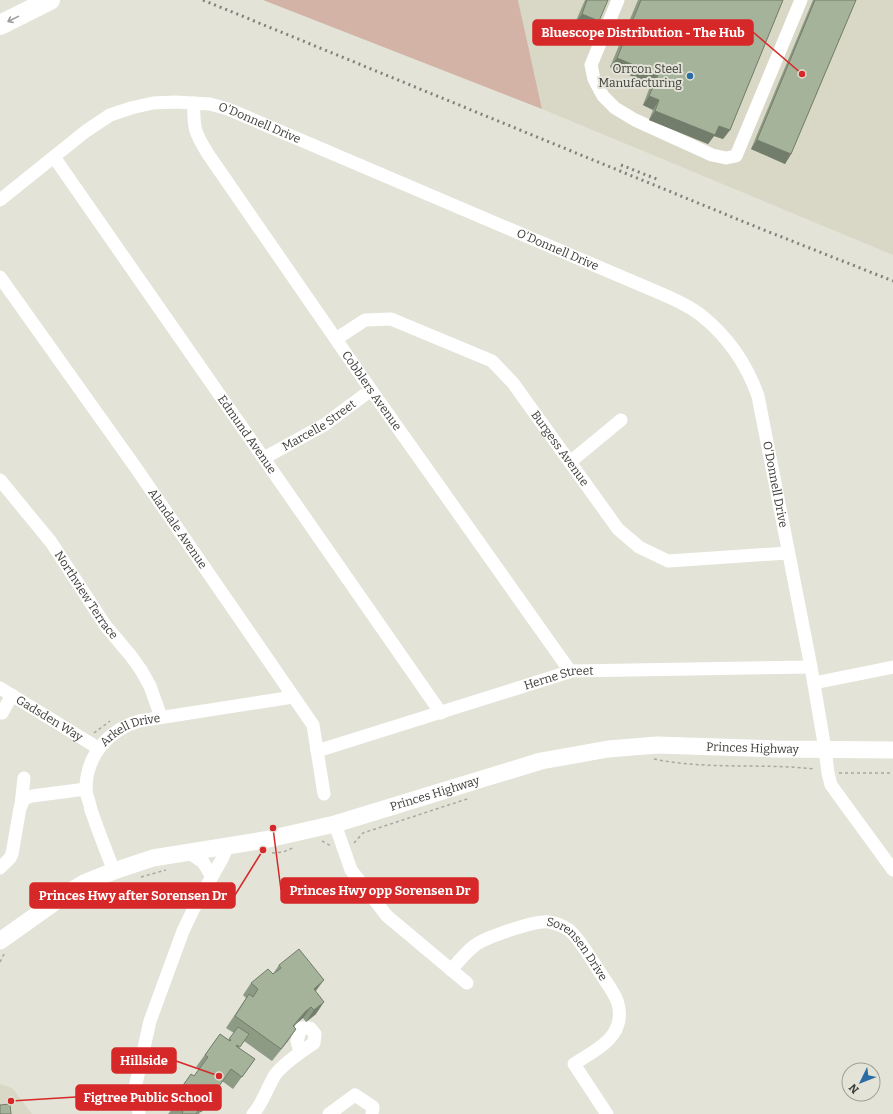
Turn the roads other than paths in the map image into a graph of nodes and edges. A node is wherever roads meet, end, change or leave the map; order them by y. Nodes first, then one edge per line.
1 (50, 0) edge
2 (618, 0) edge
3 (801, 0) edge
4 (34, 5) edge
5 (0, 25) edge
6 (194, 103) junction
7 (54, 156) junction
8 (0, 200) edge
9 (0, 277) edge
10 (336, 339) junction
11 (371, 390) junction
12 (622, 420) dead end
13 (264, 458) junction
14 (570, 462) junction
15 (0, 480) edge
16 (788, 553) junction
17 (811, 667) junction
18 (893, 667) edge
19 (570, 671) junction
20 (814, 683) junction
21 (0, 688) edge
22 (12, 695) junction
23 (293, 697) junction
24 (441, 712) junction
25 (2, 713) dead end
26 (161, 717) junction
27 (98, 748) junction
28 (825, 749) junction
29 (317, 750) junction
30 (893, 750) edge
31 (24, 778) dead end
32 (86, 789) junction
33 (324, 794) dead end
34 (21, 805) junction
35 (335, 824) junction
36 (228, 845) junction
37 (188, 852) junction
38 (0, 868) edge
39 (893, 870) edge
40 (114, 871) junction
41 (212, 877) junction
42 (2, 947) edge
43 (451, 970) junction
44 (467, 983) dead end
45 (300, 1052) dead end
46 (139, 1114) edge
47 (253, 1114) edge
48 (328, 1114) edge
49 (372, 1114) edge
50 (607, 1114) edge

1 - 4 highway
2 - 3 street
4 -> 5 highway
6 - 7 street, O'Donnell Drive
6 - 10 street, Cobblers Avenue
6 - 16 street, O'Donnell Drive
7 - 8 street, O'Donnell Drive
7 - 13 street, Edmund Avenue
9 - 23 street, Alandale Avenue
10 - 11 street, Cobblers Avenue
10 - 14 street, Burgess Avenue
11 - 13 street, Marcelle Street
11 - 19 street, Cobblers Avenue
12 - 14 street
13 - 24 street, Edmund Avenue
14 - 16 street, Burgess Avenue
15 - 26 street, Northview Terrace
16 - 17 street, O'Donnell Drive
17 - 19 street, Herne Street
17 - 20 street, O'Donnell Drive
18 - 20 street
19 - 24 street, Herne Street
20 - 28 street, O'Donnell Drive
21 - 22 street, Gadsden Way
22 - 25 street
22 - 27 street, Gadsden Way
23 - 26 street, Arkell Drive
23 - 29 street, Alandale Avenue
24 - 29 street, Herne Street
26 - 27 street, Arkell Drive
27 - 32 street, Arkell Drive
28 - 30 main road, Princes Highway
28 - 35 main road, Princes Highway
28 - 39 street, O'Donnell Drive
29 - 33 street, Alandale Avenue
31 - 34 street
32 - 34 street
32 - 40 street, Arkell Drive
34 - 38 street
35 - 36 main road, Princes Highway
35 - 43 street
36 - 37 main road, Princes Highway
36 - 41 street
37 - 40 main road, Princes Highway
37 - 41 street
40 - 42 main road, Princes Highway
41 - 46 street
43 - 44 street
43 - 50 street, Sorensen Drive
45 - 47 street
48 - 49 street

